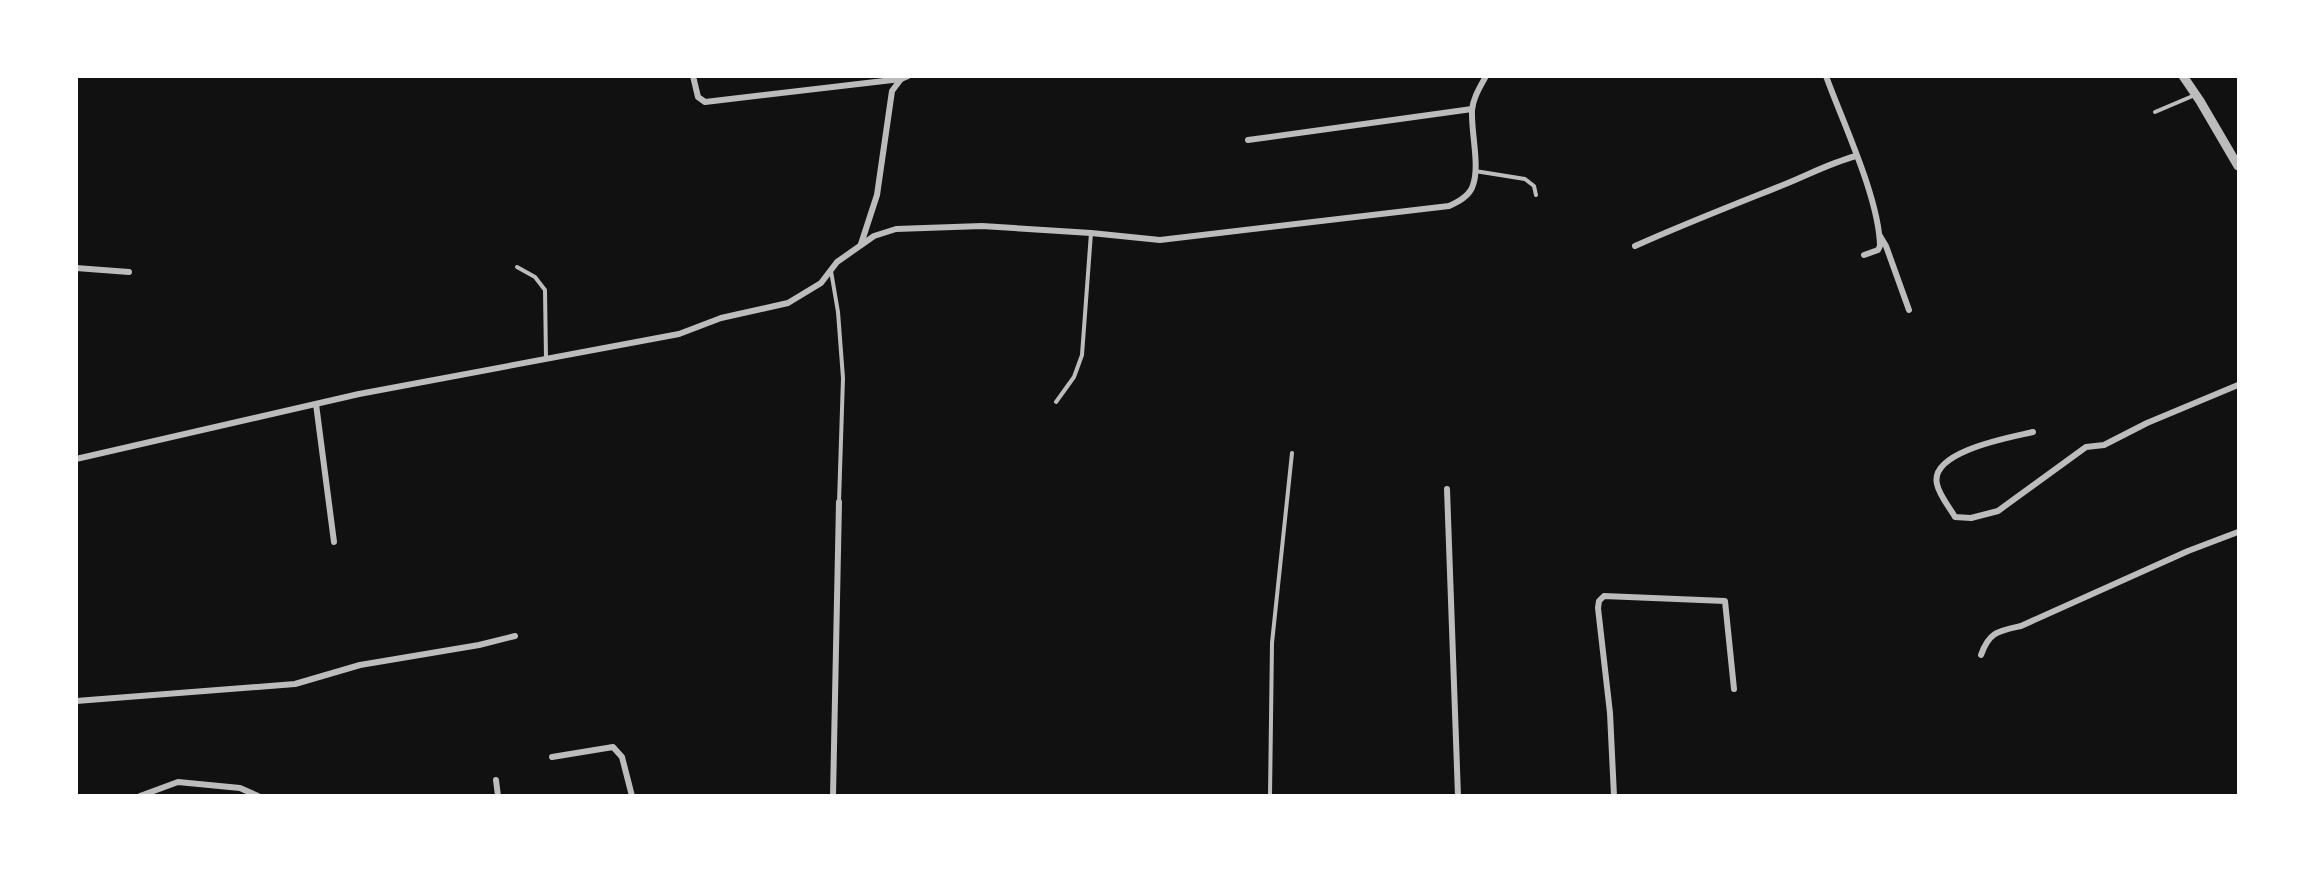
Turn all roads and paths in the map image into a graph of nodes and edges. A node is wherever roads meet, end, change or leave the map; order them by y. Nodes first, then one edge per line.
1 (693, 76) edge
2 (1486, 76) edge
3 (1826, 76) edge
4 (2183, 76) edge
5 (905, 78) edge
6 (2195, 95) junction
7 (1472, 109) junction
8 (2155, 112) dead end
9 (1248, 140) dead end
10 (1856, 156) junction
11 (2238, 166) edge
12 (1474, 171) junction
13 (1536, 195) dead end
14 (1091, 232) junction
15 (1880, 235) junction
16 (861, 245) junction
17 (1635, 246) dead end
18 (1864, 255) dead end
19 (517, 267) dead end
20 (76, 268) edge
21 (831, 270) junction
22 (129, 272) dead end
23 (1909, 310) dead end
24 (546, 359) junction
25 (2238, 385) edge
26 (1056, 402) dead end
27 (316, 404) junction
28 (2033, 432) dead end
29 (1292, 453) dead end
30 (76, 459) edge
31 (1447, 489) dead end
32 (839, 502) joint
33 (2238, 532) edge
34 (334, 542) dead end
35 (515, 636) dead end
36 (1981, 655) dead end
37 (1734, 689) dead end
38 (76, 702) edge
39 (552, 757) dead end
40 (496, 780) dead end
41 (140, 795) edge
42 (258, 795) edge
43 (498, 795) edge
44 (632, 795) edge
45 (833, 795) edge
46 (1270, 795) edge
47 (1458, 795) edge
48 (1614, 795) edge

1 - 5 street
2 - 7 street
3 - 10 street
4 - 6 street
5 - 16 street
6 - 8 lane
6 - 11 street
7 - 9 street
7 - 12 street
10 - 15 street
10 - 17 street
12 - 13 lane
12 - 14 street
14 - 16 street
14 - 26 lane
15 - 18 street
15 - 23 street
16 - 21 street
19 - 24 lane
20 - 22 street
21 - 24 street
21 - 32 lane
24 - 27 street
25 - 28 street
27 - 30 street
27 - 34 street
29 - 46 lane
31 - 47 street
32 - 45 street
33 - 36 street
35 - 38 street
37 - 48 street
39 - 44 street
40 - 43 street
41 - 42 street

